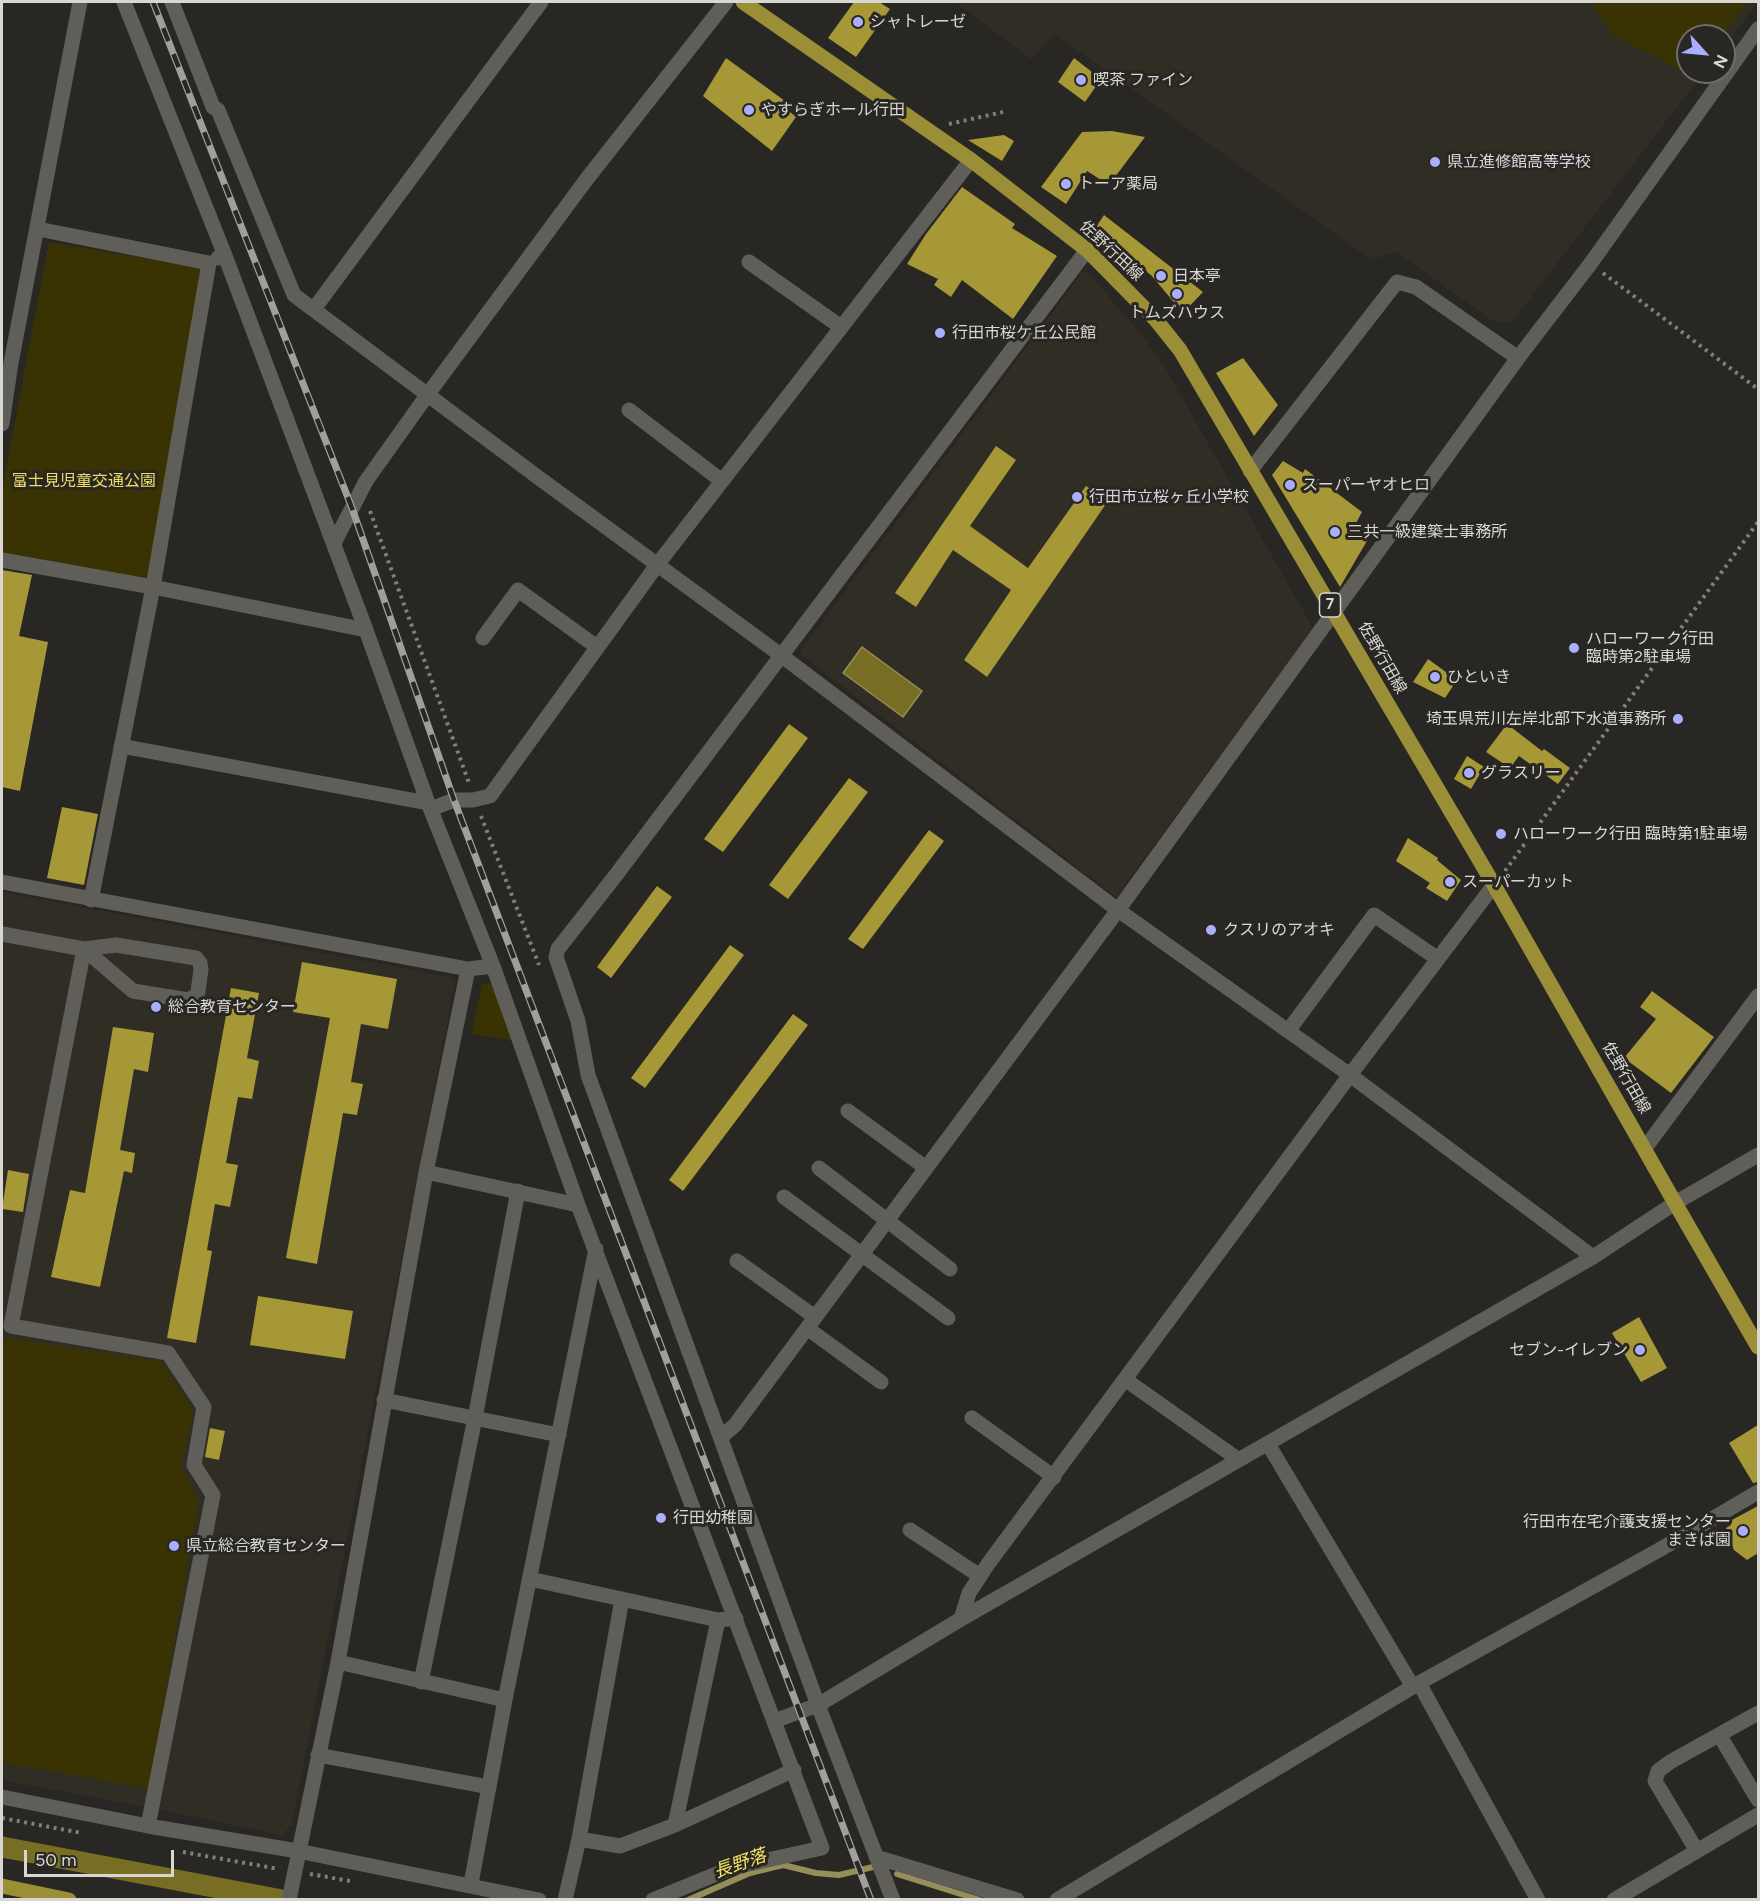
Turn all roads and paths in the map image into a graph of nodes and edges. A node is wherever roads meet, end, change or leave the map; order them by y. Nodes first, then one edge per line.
1 (80, 2) edge
2 (124, 2) edge
3 (172, 2) edge
4 (541, 2) edge
5 (726, 2) edge
6 (742, 2) edge
7 (1758, 29) edge
8 (1003, 112) dead end
9 (927, 129) junction
10 (970, 160) junction
11 (38, 229) junction
12 (1087, 250) junction
13 (224, 253) junction
14 (749, 262) dead end
15 (209, 263) junction
16 (1591, 263) junction
17 (314, 309) junction
18 (841, 327) junction
19 (1518, 358) junction
20 (6, 362) edge
21 (1758, 389) edge
22 (428, 394) junction
23 (629, 410) dead end
24 (2, 424) edge
25 (1250, 471) junction
26 (722, 481) junction
27 (370, 511) dead end
28 (1758, 522) edge
29 (334, 543) junction
30 (2, 560) edge
31 (657, 565) junction
32 (153, 587) junction
33 (1334, 612) junction
34 (366, 630) junction
35 (483, 638) dead end
36 (597, 647) junction
37 (782, 656) junction
38 (121, 746) junction
39 (472, 792) dead end
40 (429, 806) junction
41 (481, 816) dead end
42 (2, 882) edge
43 (1494, 885) junction
44 (91, 900) junction
45 (1118, 910) junction
46 (2, 934) edge
47 (84, 949) junction
48 (1437, 959) junction
49 (493, 966) junction
50 (540, 967) dead end
51 (468, 969) junction
52 (1758, 996) edge
53 (1288, 1031) junction
54 (1350, 1075) junction
55 (848, 1111) dead end
56 (1645, 1148) junction
57 (1758, 1155) edge
58 (819, 1168) dead end
59 (926, 1168) junction
60 (426, 1172) junction
61 (518, 1191) junction
62 (784, 1197) dead end
63 (1675, 1203) junction
64 (578, 1205) junction
65 (888, 1220) junction
66 (597, 1249) junction
67 (861, 1255) junction
68 (1593, 1257) junction
69 (737, 1261) dead end
70 (950, 1269) dead end
71 (948, 1318) dead end
72 (811, 1322) junction
73 (1757, 1340) edge
74 (1126, 1380) junction
75 (881, 1382) dead end
76 (384, 1400) junction
77 (475, 1418) junction
78 (972, 1418) dead end
79 (559, 1435) junction
80 (721, 1437) junction
81 (1268, 1444) junction
82 (1239, 1460) junction
83 (1054, 1478) junction
84 (1758, 1492) edge
85 (910, 1530) dead end
86 (980, 1576) junction
87 (530, 1579) junction
88 (622, 1599) junction
89 (736, 1618) junction
90 (961, 1619) junction
91 (718, 1620) junction
92 (338, 1662) junction
93 (421, 1682) junction
94 (1416, 1685) junction
95 (505, 1700) junction
96 (818, 1704) junction
97 (1758, 1713) edge
98 (774, 1721) junction
99 (1720, 1736) junction
100 (318, 1755) junction
101 (794, 1770) junction
102 (489, 1787) junction
103 (2, 1797) edge
104 (1758, 1800) edge
105 (1758, 1815) edge
106 (675, 1825) junction
107 (148, 1826) junction
108 (579, 1839) junction
109 (298, 1851) junction
110 (1696, 1851) junction
111 (876, 1857) junction
112 (471, 1884) junction
113 (2, 1886) edge
114 (69, 1899) edge
115 (289, 1899) edge
116 (539, 1899) edge
117 (565, 1899) edge
118 (653, 1899) edge
119 (892, 1899) edge
120 (1017, 1899) edge
121 (1057, 1899) edge
122 (1538, 1899) edge
123 (1614, 1899) edge

1 - 11 street
2 - 13 street
3 - 17 street
4 - 17 street
5 - 22 street
6 - 9 main road, 佐野行田線 / 7
7 - 16 street
8 - 9 path
9 - 10 main road, 佐野行田線 / 7
10 - 12 main road, 佐野行田線 / 7
10 - 18 street
11 - 15 street
11 - 20 street
12 - 25 main road, 佐野行田線 / 7
12 - 37 street
13 - 15 street
13 - 29 street
14 - 18 street
15 - 32 street
16 - 19 street
16 - 21 path
17 - 22 street
18 - 26 street
19 - 25 street
19 - 33 street
20 - 24 street
22 - 29 street
22 - 31 street
23 - 26 street
25 - 33 main road, 佐野行田線 / 7
26 - 31 street
27 - 39 path
28 - 43 path
29 - 34 street
30 - 32 street
31 - 36 street
31 - 37 street
32 - 34 street
32 - 38 street
33 - 43 main road, 佐野行田線 / 7
33 - 45 street
34 - 40 street
35 - 36 street
36 - 40 street
37 - 45 street
37 - 80 street
38 - 40 street
38 - 44 street
40 - 49 street
41 - 50 path
42 - 44 street
43 - 48 street
43 - 56 main road, 佐野行田線 / 7
44 - 51 street
45 - 53 street
45 - 59 street
46 - 47 street
47 - 47 street
47 - 107 street
48 - 53 street
48 - 54 street
49 - 51 street
49 - 64 street
51 - 60 street
52 - 56 street
53 - 54 street
54 - 68 street
54 - 74 street
55 - 59 street
56 - 63 main road, 佐野行田線 / 7
57 - 63 street
58 - 65 street
59 - 65 street
60 - 61 street
60 - 76 street
61 - 64 street
61 - 77 street
62 - 67 street
63 - 68 street
63 - 73 main road, 佐野行田線 / 7
64 - 66 street
65 - 67 street
65 - 70 street
66 - 79 street
66 - 89 street
67 - 71 street
67 - 72 street
68 - 81 street
69 - 72 street
72 - 75 street
72 - 80 street
74 - 82 street
74 - 83 street
76 - 77 street
76 - 92 street
77 - 79 street
77 - 93 street
78 - 83 street
79 - 87 street
80 - 96 street
81 - 82 street
81 - 94 street
82 - 90 street
83 - 86 street
84 - 94 street
85 - 86 street
86 - 90 street
87 - 88 street
87 - 95 street
88 - 91 street
88 - 108 street
89 - 91 street
89 - 98 street
90 - 96 street
91 - 106 street
92 - 93 street
92 - 100 street
93 - 95 street
94 - 121 street
94 - 122 street
95 - 102 street
96 - 98 street
96 - 111 street
97 - 99 street
98 - 101 street
99 - 104 street
99 - 110 street
100 - 102 street
100 - 109 street
101 - 106 street
101 - 118 street
102 - 112 street
103 - 107 street
105 - 110 street
106 - 108 street
107 - 109 street
108 - 117 street
109 - 112 street
109 - 115 street
110 - 123 street
111 - 119 street
111 - 120 street
112 - 116 street
113 - 114 main road

